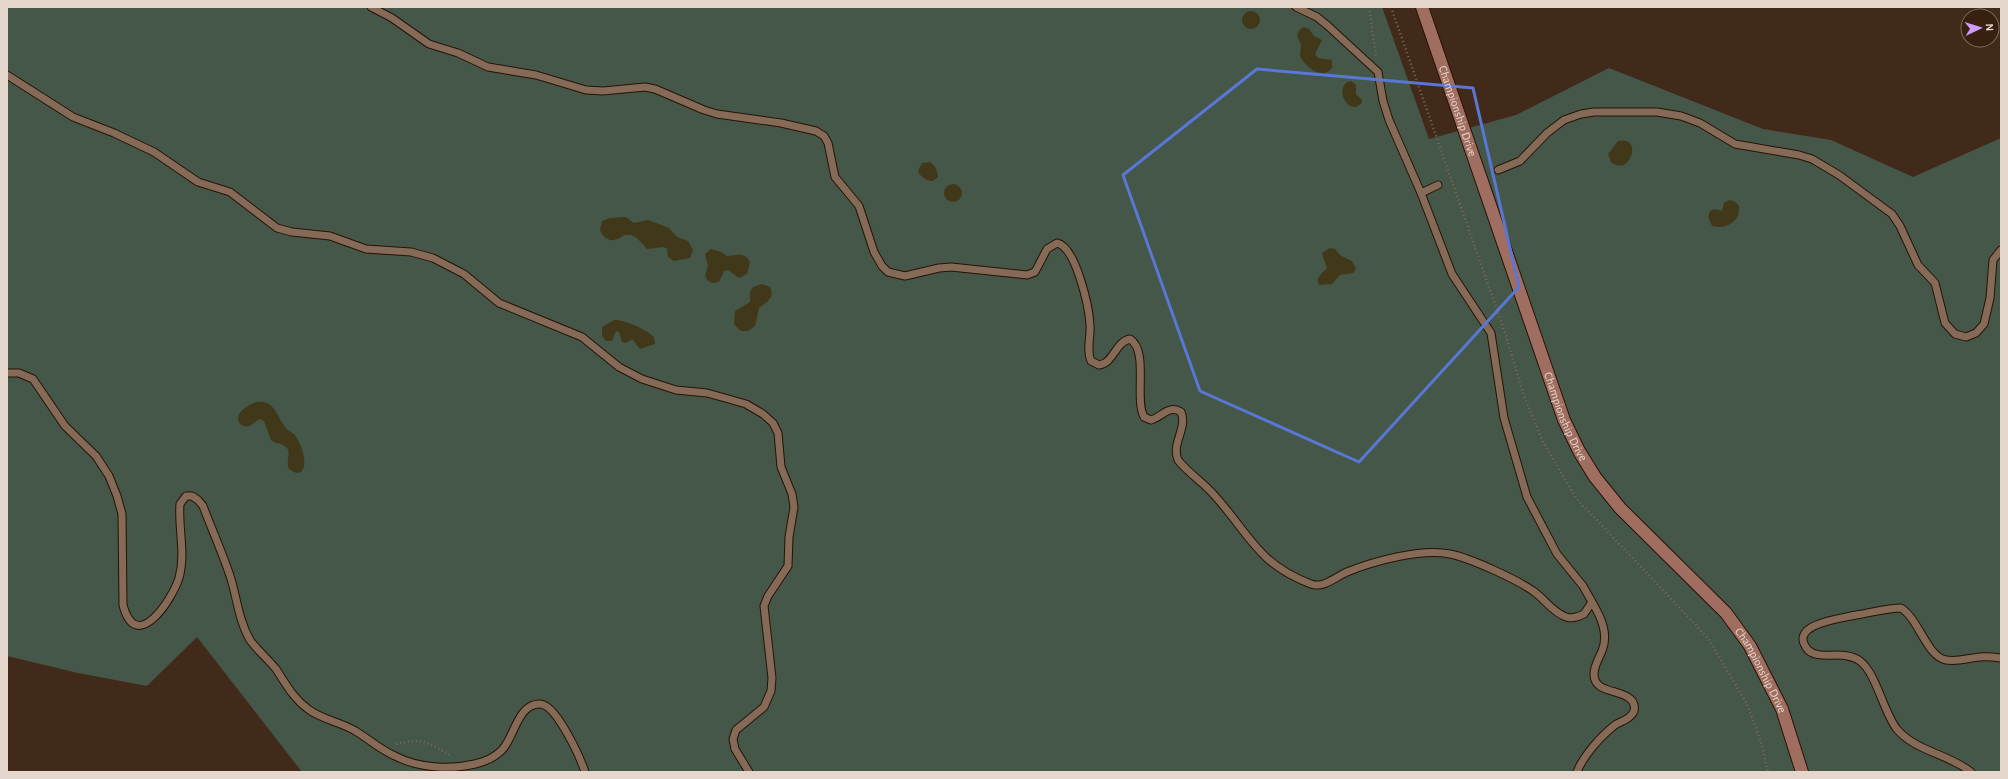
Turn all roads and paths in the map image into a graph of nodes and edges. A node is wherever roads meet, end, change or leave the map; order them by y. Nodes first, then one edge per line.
1 (371, 7) edge
2 (1296, 7) edge
3 (1369, 7) edge
4 (1422, 7) edge
5 (7, 75) edge
6 (1378, 75) junction
7 (1498, 170) dead end
8 (1438, 185) dead end
9 (1421, 193) junction
10 (2001, 250) edge
11 (7, 373) edge
12 (1592, 602) junction
13 (2001, 658) edge
14 (384, 750) junction
15 (468, 765) junction
16 (585, 772) edge
17 (749, 772) edge
18 (1577, 772) edge
19 (1802, 772) edge
20 (1972, 772) edge

1 - 12 lane
2 - 6 lane
3 - 6 path
4 - 19 street, Championship Drive
5 - 17 lane
6 - 9 lane
7 - 10 lane
8 - 9 lane
9 - 12 lane
11 - 14 lane
12 - 18 lane
13 - 20 lane
14 - 15 lane
14 - 15 path
15 - 16 lane

